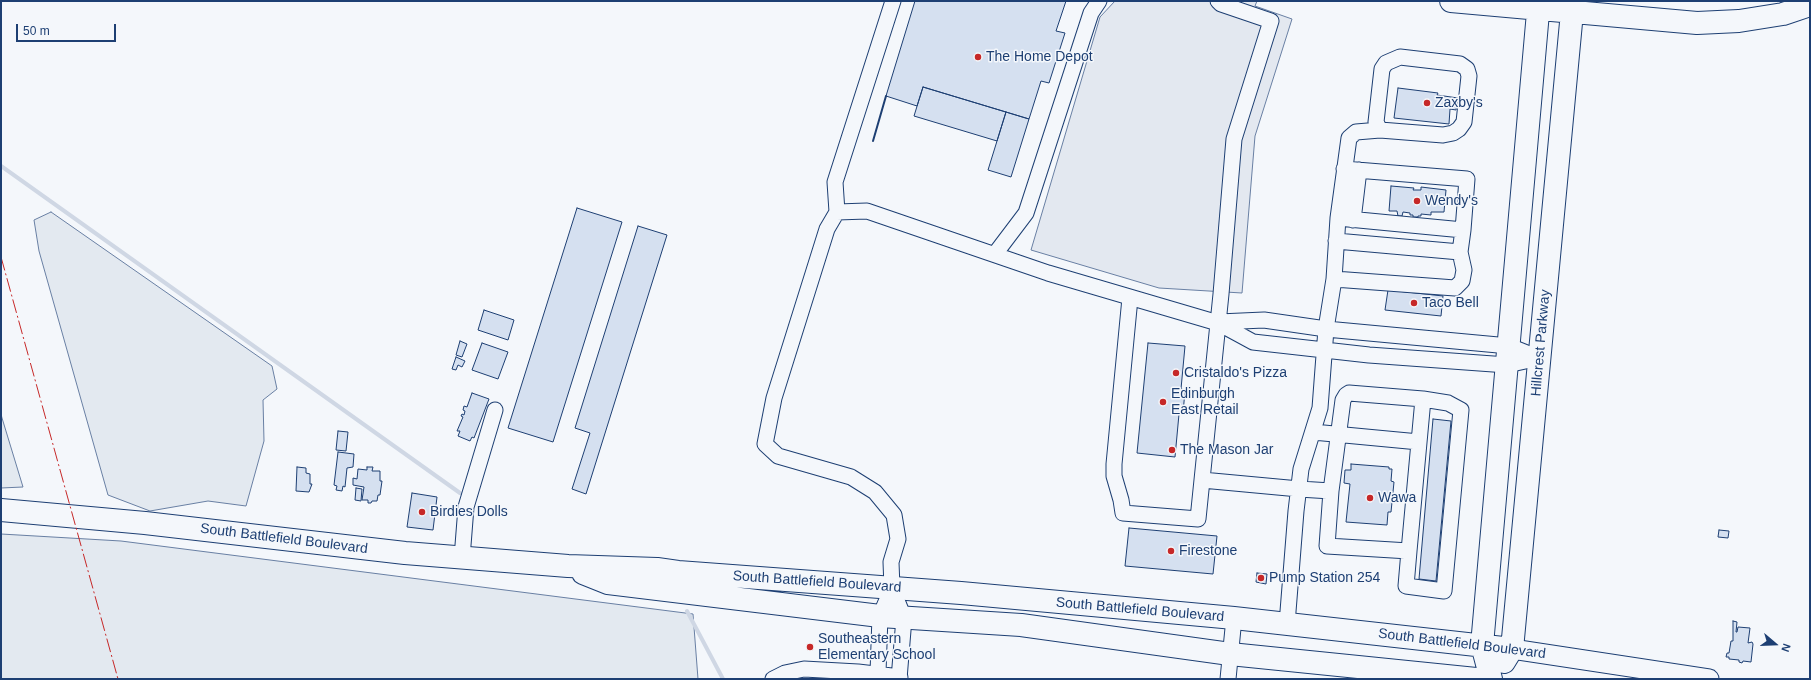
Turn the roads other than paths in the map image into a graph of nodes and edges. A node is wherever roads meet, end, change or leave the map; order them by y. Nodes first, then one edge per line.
1 (894, 1) edge
2 (1099, 1) edge
3 (1451, 1) edge
4 (1216, 2) edge
5 (1539, 5) edge
6 (1810, 5) edge
7 (1573, 6) edge
8 (1380, 130) junction
9 (1344, 169) junction
10 (1360, 170) junction
11 (837, 212) junction
12 (1338, 218) junction
13 (1354, 220) junction
14 (1463, 230) junction
15 (1336, 241) junction
16 (1460, 252) junction
17 (995, 254) junction
18 (1334, 279) junction
19 (1130, 298) junction
20 (1218, 322) junction
21 (1326, 329) junction
22 (1325, 350) junction
23 (1508, 355) junction
24 (1540, 358) junction
25 (1423, 400) junction
26 (495, 410) dead end
27 (1313, 432) junction
28 (1338, 434) junction
29 (1419, 442) junction
30 (1202, 480) junction
31 (1299, 489) junction
32 (1331, 491) junction
33 (1, 510) edge
34 (1409, 551) junction
35 (462, 558) junction
36 (568, 566) junction
37 (892, 588) junction
38 (880, 616) junction
39 (904, 618) junction
40 (1234, 618) junction
41 (1287, 624) junction
42 (1482, 645) junction
43 (1512, 649) junction
44 (1230, 654) junction
45 (878, 673) junction
46 (900, 678) edge
47 (774, 679) edge
48 (1228, 679) edge
49 (1476, 679) edge
50 (1492, 679) edge
51 (1709, 679) edge

1 - 11 lane
2 - 17 lane
3 - 5 highway
4 - 20 lane
5 - 7 highway
5 - 23 highway, Hillcrest Parkway
6 - 7 highway
7 - 24 highway, Hillcrest Parkway
8 - 8 lane
8 - 9 lane
9 - 10 lane
9 - 12 lane
10 - 13 lane
10 - 14 lane
11 - 17 lane
11 - 37 lane
12 - 13 lane
12 - 15 lane
13 - 14 lane
14 - 16 lane
15 - 16 lane
15 - 18 lane
16 - 18 lane
17 - 19 lane
18 - 21 lane
19 - 20 lane
19 - 30 lane
20 - 21 lane
20 - 22 lane
20 - 30 lane
21 - 22 lane
21 - 23 lane
22 - 23 lane
22 - 27 lane
23 - 24 lane
23 - 42 highway, Hillcrest Parkway
24 - 43 highway, Hillcrest Parkway
25 - 28 lane
25 - 29 lane
25 - 34 lane
26 - 35 lane
27 - 28 lane
27 - 31 lane
28 - 29 lane
28 - 32 lane
29 - 34 lane
30 - 31 lane
31 - 32 lane
31 - 41 lane
32 - 34 lane
33 - 35 highway, South Battlefield Boulevard
35 - 36 highway, South Battlefield Boulevard
36 - 37 highway, South Battlefield Boulevard
36 - 38 highway, South Battlefield Boulevard
37 - 38 lane
37 - 39 lane
37 - 40 highway, South Battlefield Boulevard
38 - 39 highway, South Battlefield Boulevard
38 - 45 lane
39 - 44 highway, South Battlefield Boulevard
39 - 46 lane
40 - 41 highway, South Battlefield Boulevard
40 - 44 lane
41 - 42 highway, South Battlefield Boulevard
42 - 43 highway, South Battlefield Boulevard
42 - 50 highway, Hillcrest Parkway
43 - 50 highway, Hillcrest Parkway
43 - 51 main road, South Battlefield Boulevard
44 - 48 lane
44 - 49 highway, South Battlefield Boulevard
45 - 46 lane
45 - 47 lane

